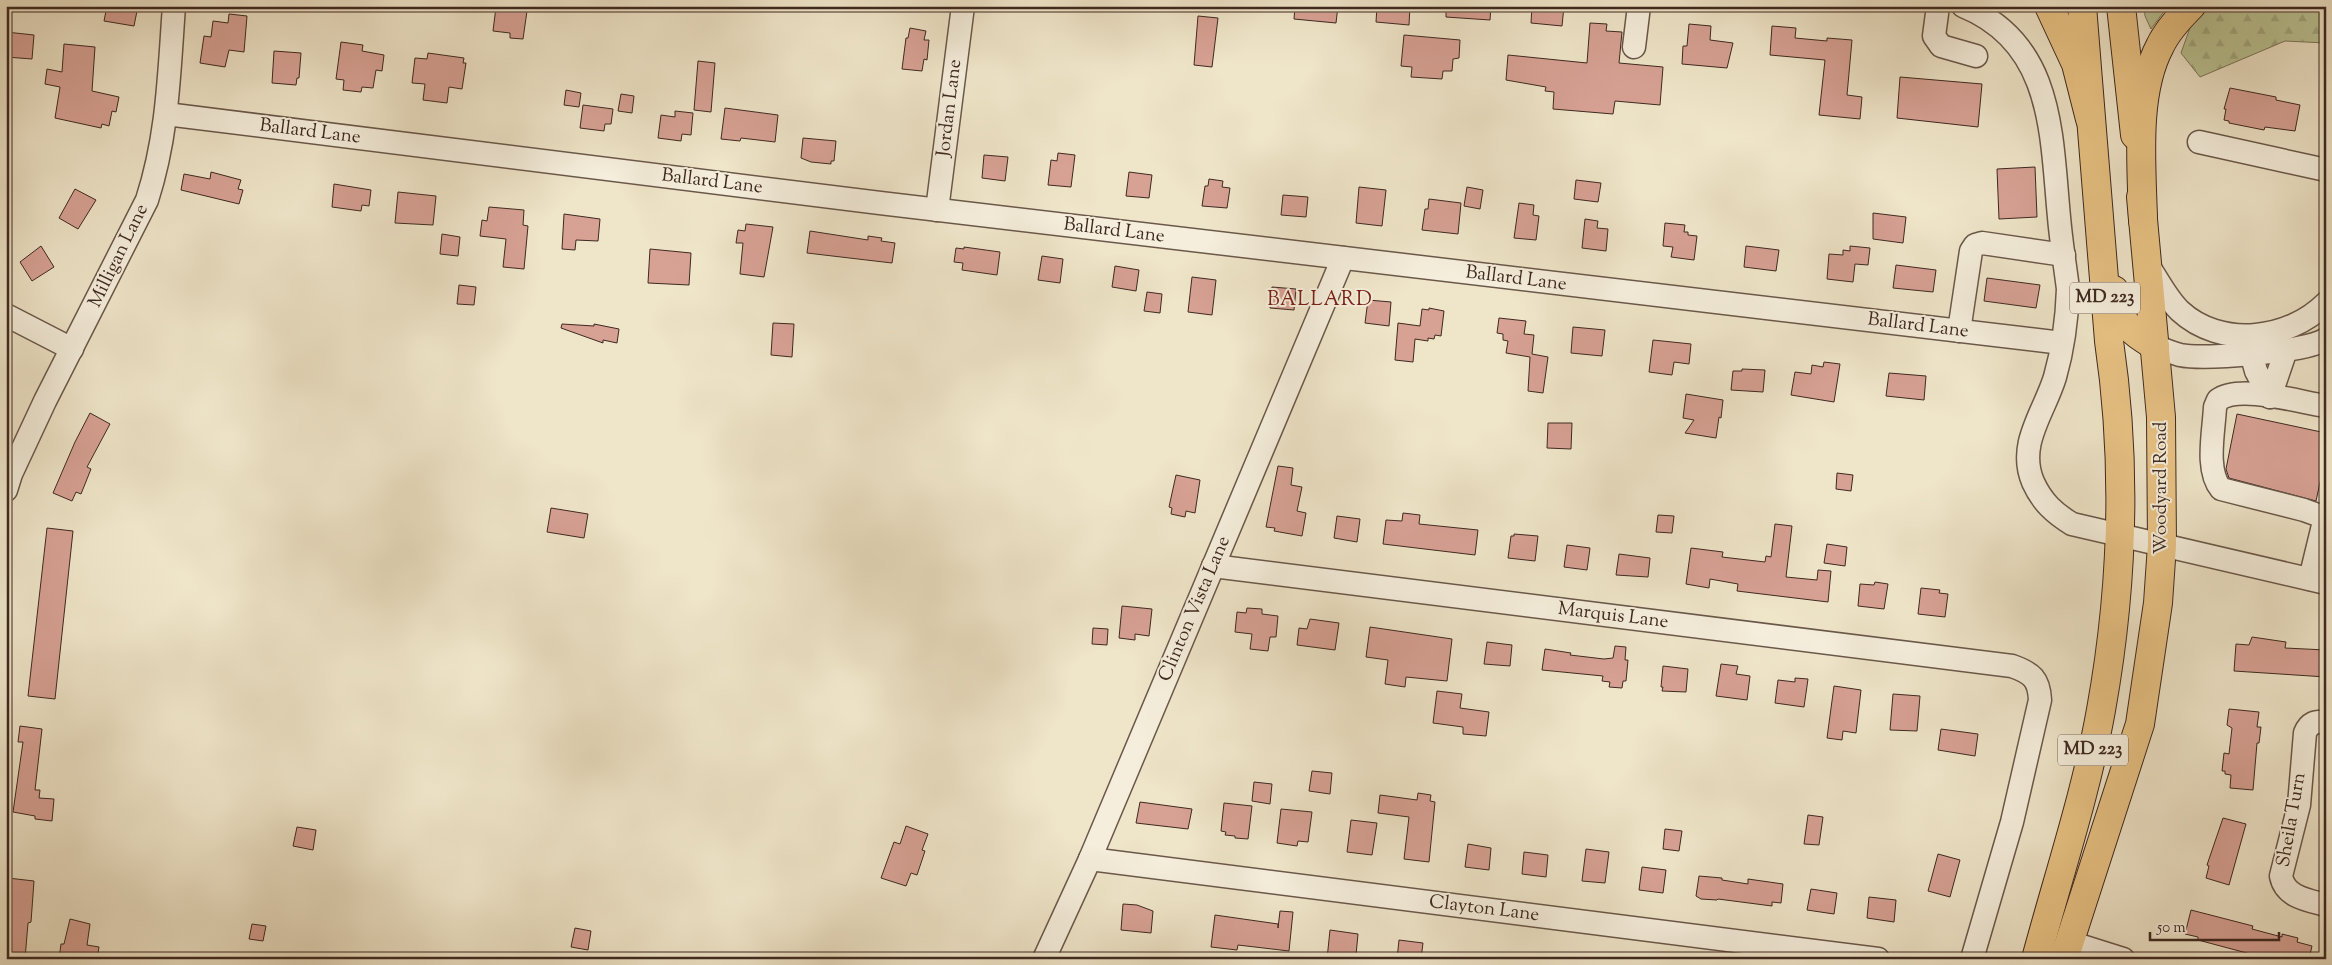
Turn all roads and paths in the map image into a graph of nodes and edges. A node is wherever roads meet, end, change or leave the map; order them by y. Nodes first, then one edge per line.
1 (174, 6) edge
2 (962, 6) edge
3 (1639, 6) edge
4 (1938, 6) edge
5 (1963, 6) edge
6 (2049, 6) edge
7 (2082, 6) edge
8 (2121, 6) edge
9 (2191, 6) edge
10 (1634, 47) dead end
11 (1976, 56) dead end
12 (166, 114) junction
13 (2090, 119) junction
14 (2199, 142) dead end
15 (2326, 170) edge
16 (2098, 204) junction
17 (938, 210) junction
18 (2143, 221) junction
19 (2064, 254) junction
20 (1343, 258) junction
21 (2147, 264) junction
22 (2326, 304) edge
23 (6, 315) edge
24 (1959, 331) junction
25 (2326, 339) edge
26 (2062, 343) junction
27 (2154, 346) junction
28 (72, 349) junction
29 (2286, 350) junction
30 (2251, 353) junction
31 (2270, 397) junction
32 (2326, 406) edge
33 (6, 490) edge
34 (2325, 516) edge
35 (2120, 535) junction
36 (2162, 545) junction
37 (1213, 566) junction
38 (2318, 581) edge
39 (2326, 722) edge
40 (1090, 859) junction
41 (2326, 905) edge
42 (2066, 950) edge
43 (1044, 959) edge
44 (1878, 959) edge
45 (1972, 959) edge
46 (2036, 959) edge
47 (2123, 959) edge

1 - 12 street, Milligan Lane
2 - 17 street, Jordan Lane
3 - 10 street
4 - 11 street
5 - 19 street
6 - 13 main road
7 - 13 main road, MD 223
8 - 18 main road, Woodyard Road / MD 223
9 - 18 main road
12 - 17 street, Ballard Lane
12 - 28 street, Milligan Lane
13 - 16 main road, MD 223
14 - 15 street
16 - 27 main road
16 - 35 main road, MD 223
17 - 20 street, Ballard Lane
18 - 21 main road, Woodyard Road / MD 223
19 - 24 street
19 - 26 street
20 - 24 street, Ballard Lane
20 - 37 street, Clinton Vista Lane
21 - 22 street
21 - 27 main road, Woodyard Road / MD 223
23 - 28 street
24 - 26 street, Ballard Lane
25 - 29 street
26 - 35 street
27 - 30 street
27 - 36 main road, Woodyard Road / MD 223
28 - 33 street, Milligan Lane
29 - 30 street
29 - 31 street
30 - 31 street
31 - 32 street
31 - 34 street
34 - 38 street
35 - 36 street
35 - 46 main road, MD 223
36 - 38 street
36 - 42 main road, Woodyard Road / MD 223
37 - 40 street, Clinton Vista Lane
37 - 45 street, Marquis Lane
39 - 41 street, Sheila Turn
40 - 43 street, Clinton Vista Lane
40 - 44 street, Clayton Lane
42 - 47 street

